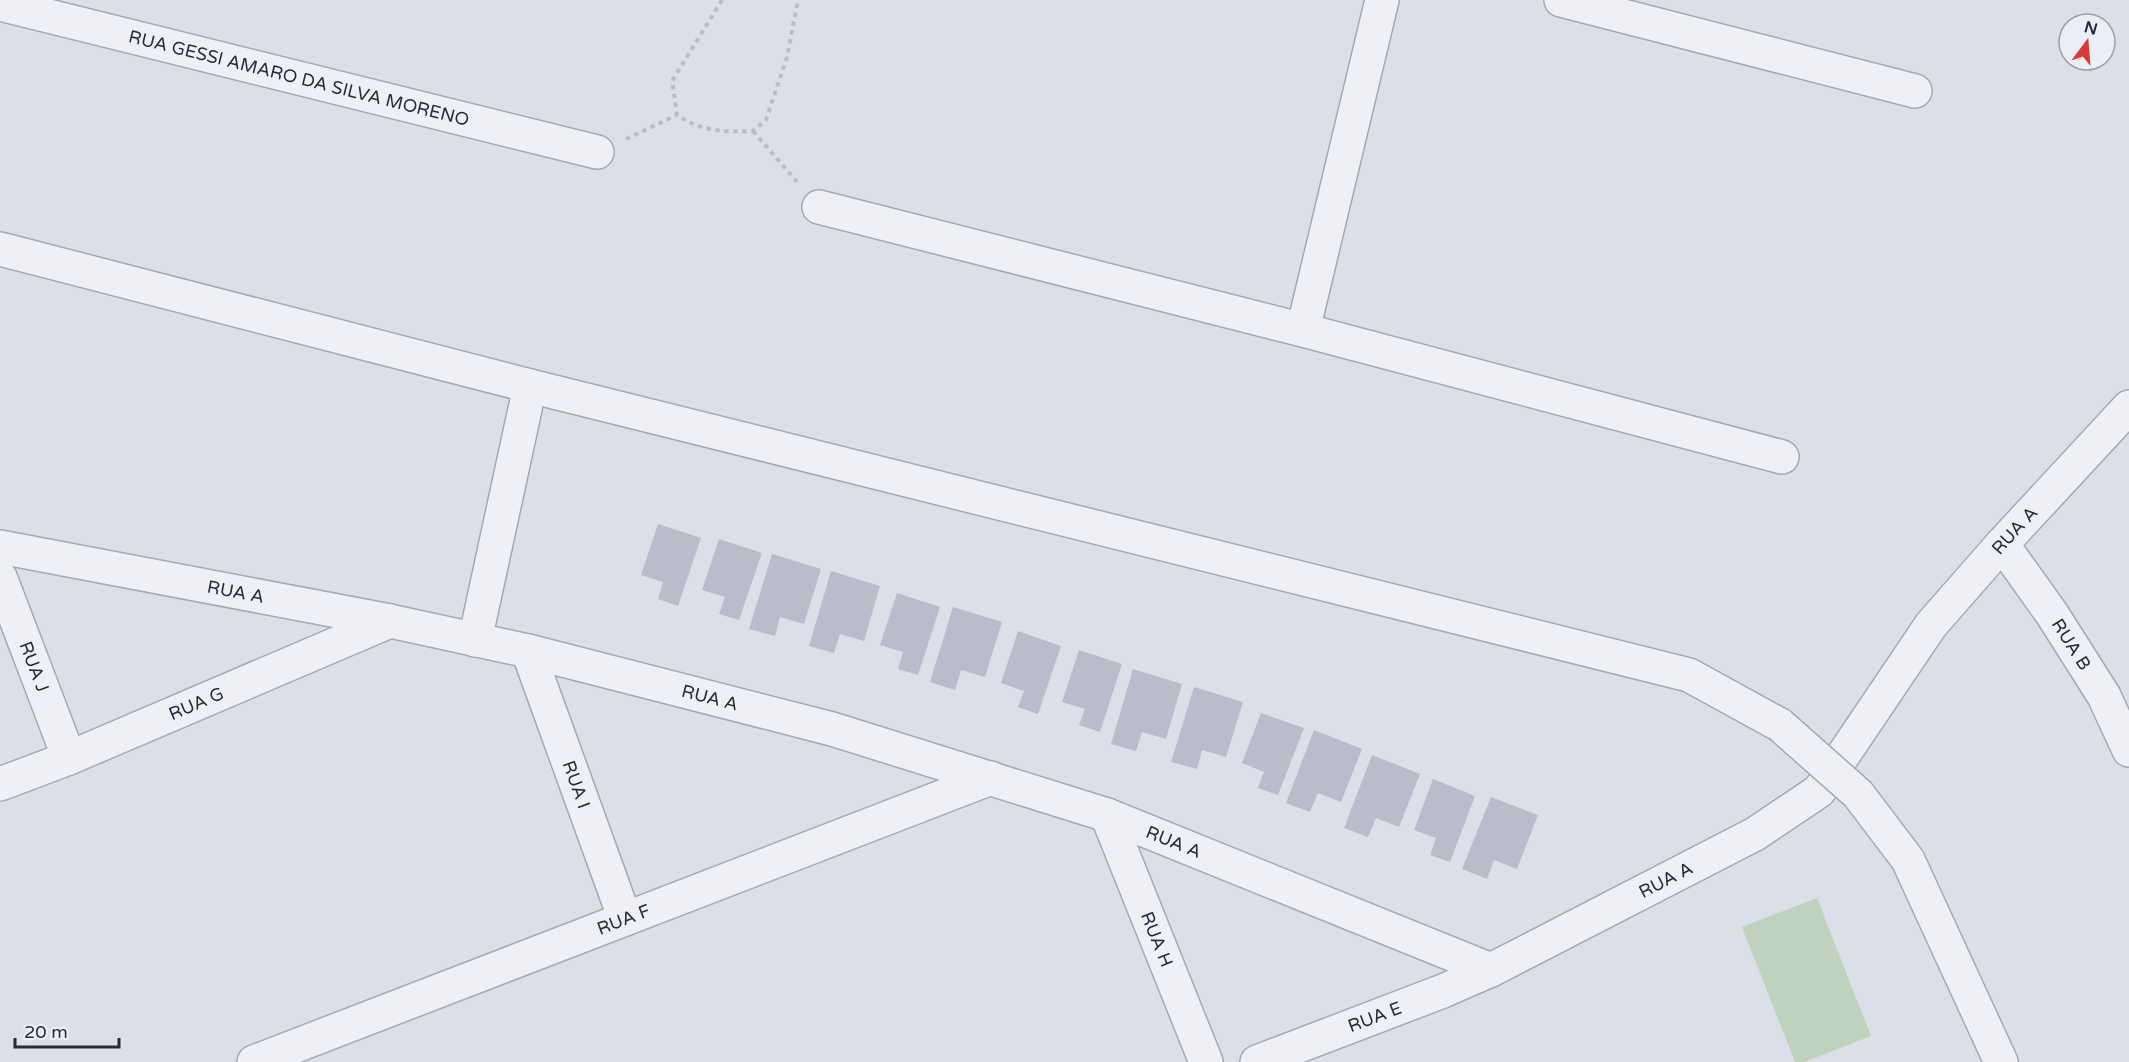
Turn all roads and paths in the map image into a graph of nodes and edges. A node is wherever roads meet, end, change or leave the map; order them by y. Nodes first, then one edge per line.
1 (722, 0) edge
2 (798, 0) edge
3 (1382, 0) edge
4 (1561, 0) edge
5 (0, 4) edge
6 (47, 8) edge
7 (1915, 91) dead end
8 (677, 115) junction
9 (753, 131) junction
10 (597, 152) joint
11 (819, 207) joint
12 (0, 249) edge
13 (1303, 330) junction
14 (530, 386) junction
15 (2129, 407) edge
16 (1782, 457) dead end
17 (2002, 544) junction
18 (0, 547) edge
19 (0, 577) edge
20 (390, 621) junction
21 (475, 640) junction
22 (528, 651) junction
23 (2129, 750) edge
24 (69, 758) junction
25 (991, 777) junction
26 (0, 784) edge
27 (1107, 815) junction
28 (625, 919) junction
29 (1491, 970) junction
30 (255, 1062) edge
31 (1206, 1062) edge
32 (1257, 1062) edge
33 (2001, 1062) edge

1 - 8 path
2 - 9 path
3 - 13 street
4 - 7 street
5 - 6 street, RUA GESSI AMARO DA SILVA MORENO
6 - 10 street, RUA GESSI AMARO DA SILVA MORENO
8 - 9 path
8 - 10 path
9 - 11 path
11 - 13 street
12 - 14 street
13 - 16 street
14 - 21 street
14 - 33 street, bridge
15 - 17 street, RUA A
17 - 23 street, RUA B
17 - 29 street, RUA A
18 - 20 street, RUA A
19 - 24 street, RUA J
20 - 21 street, RUA A
20 - 24 street, RUA G
21 - 22 street, RUA A
22 - 25 street, RUA A
22 - 28 street, RUA I
24 - 26 street, RUA G
25 - 27 street, RUA A
25 - 28 street, RUA F
27 - 29 street, RUA A
27 - 31 street, RUA H
28 - 30 street, RUA F
29 - 32 street, RUA E

